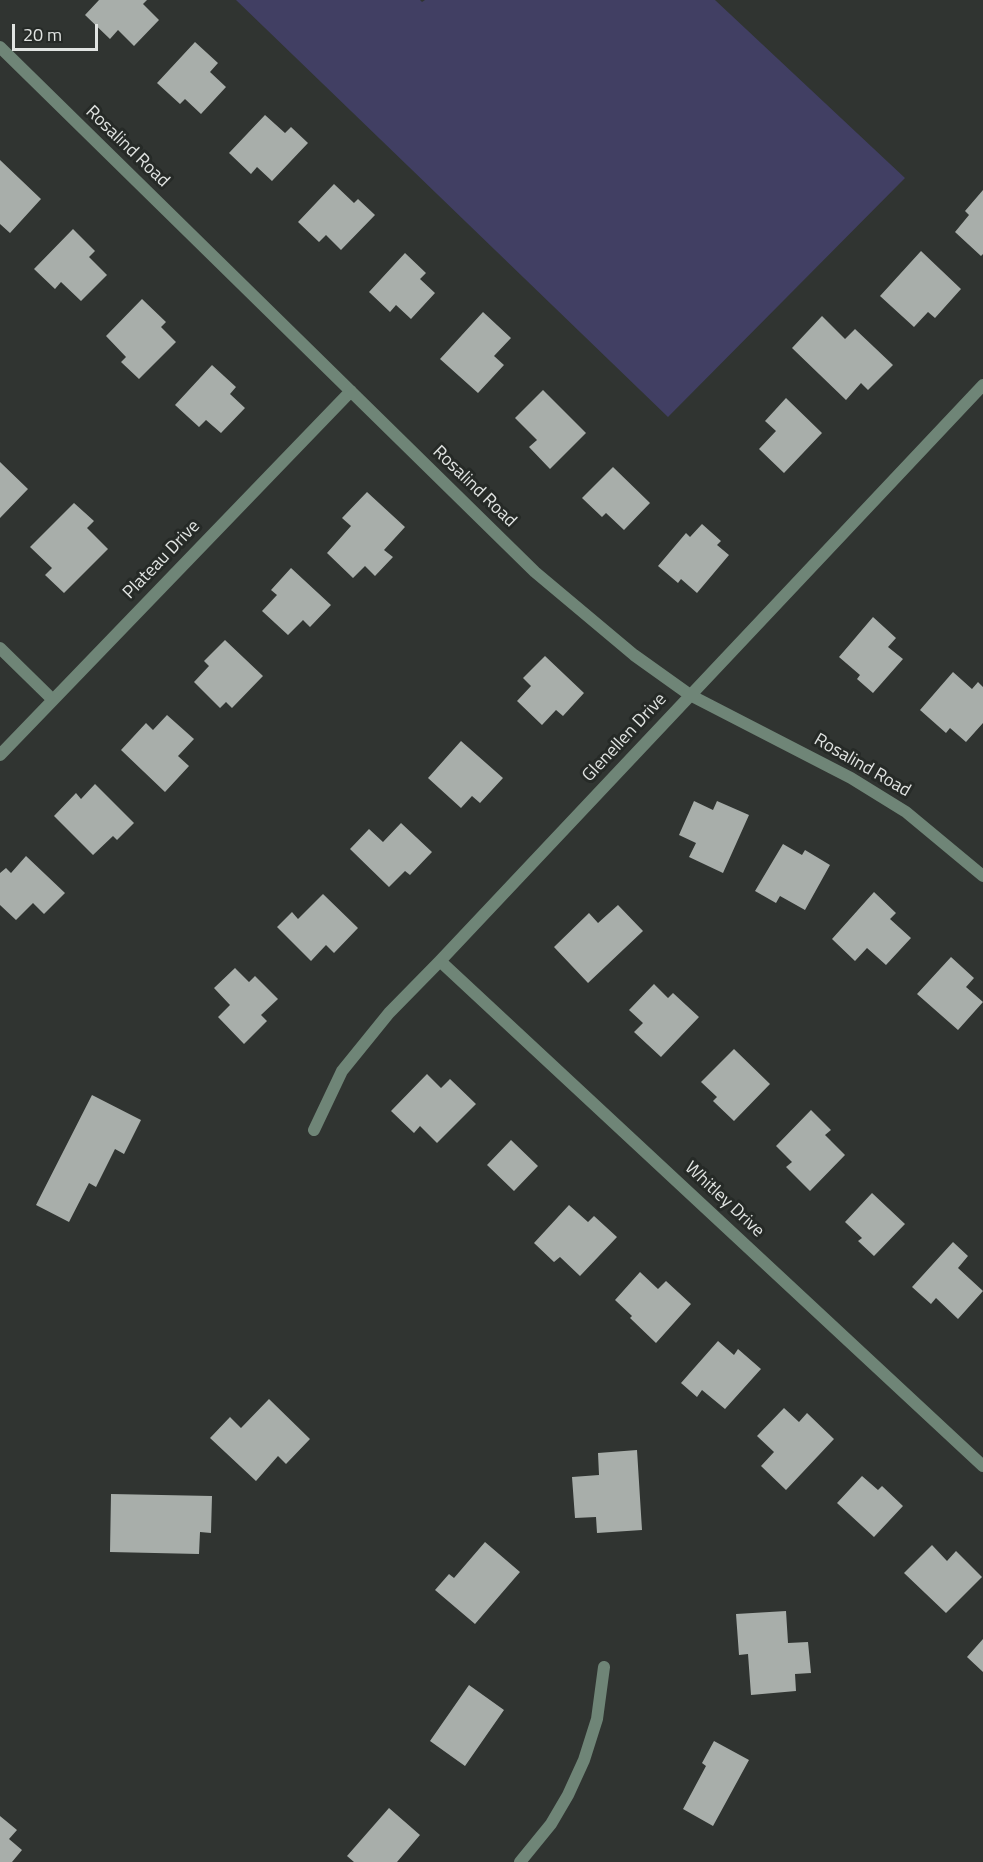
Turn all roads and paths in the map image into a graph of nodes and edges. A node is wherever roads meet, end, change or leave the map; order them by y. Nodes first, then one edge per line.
1 (0, 47) edge
2 (983, 385) edge
3 (351, 391) junction
4 (0, 648) edge
5 (690, 695) junction
6 (53, 700) junction
7 (0, 755) edge
8 (983, 876) edge
9 (440, 961) junction
10 (314, 1130) dead end
11 (983, 1466) edge
12 (604, 1667) dead end
13 (520, 1862) edge

1 - 3 street, Rosalind Road
2 - 5 street, Glenellen Drive
3 - 5 street, Rosalind Road
3 - 6 street, Plateau Drive
4 - 6 street
5 - 8 street, Rosalind Road
5 - 9 street, Glenellen Drive
6 - 7 street, Plateau Drive
9 - 10 street, Glenellen Drive
9 - 11 street, Whitley Drive
12 - 13 street

